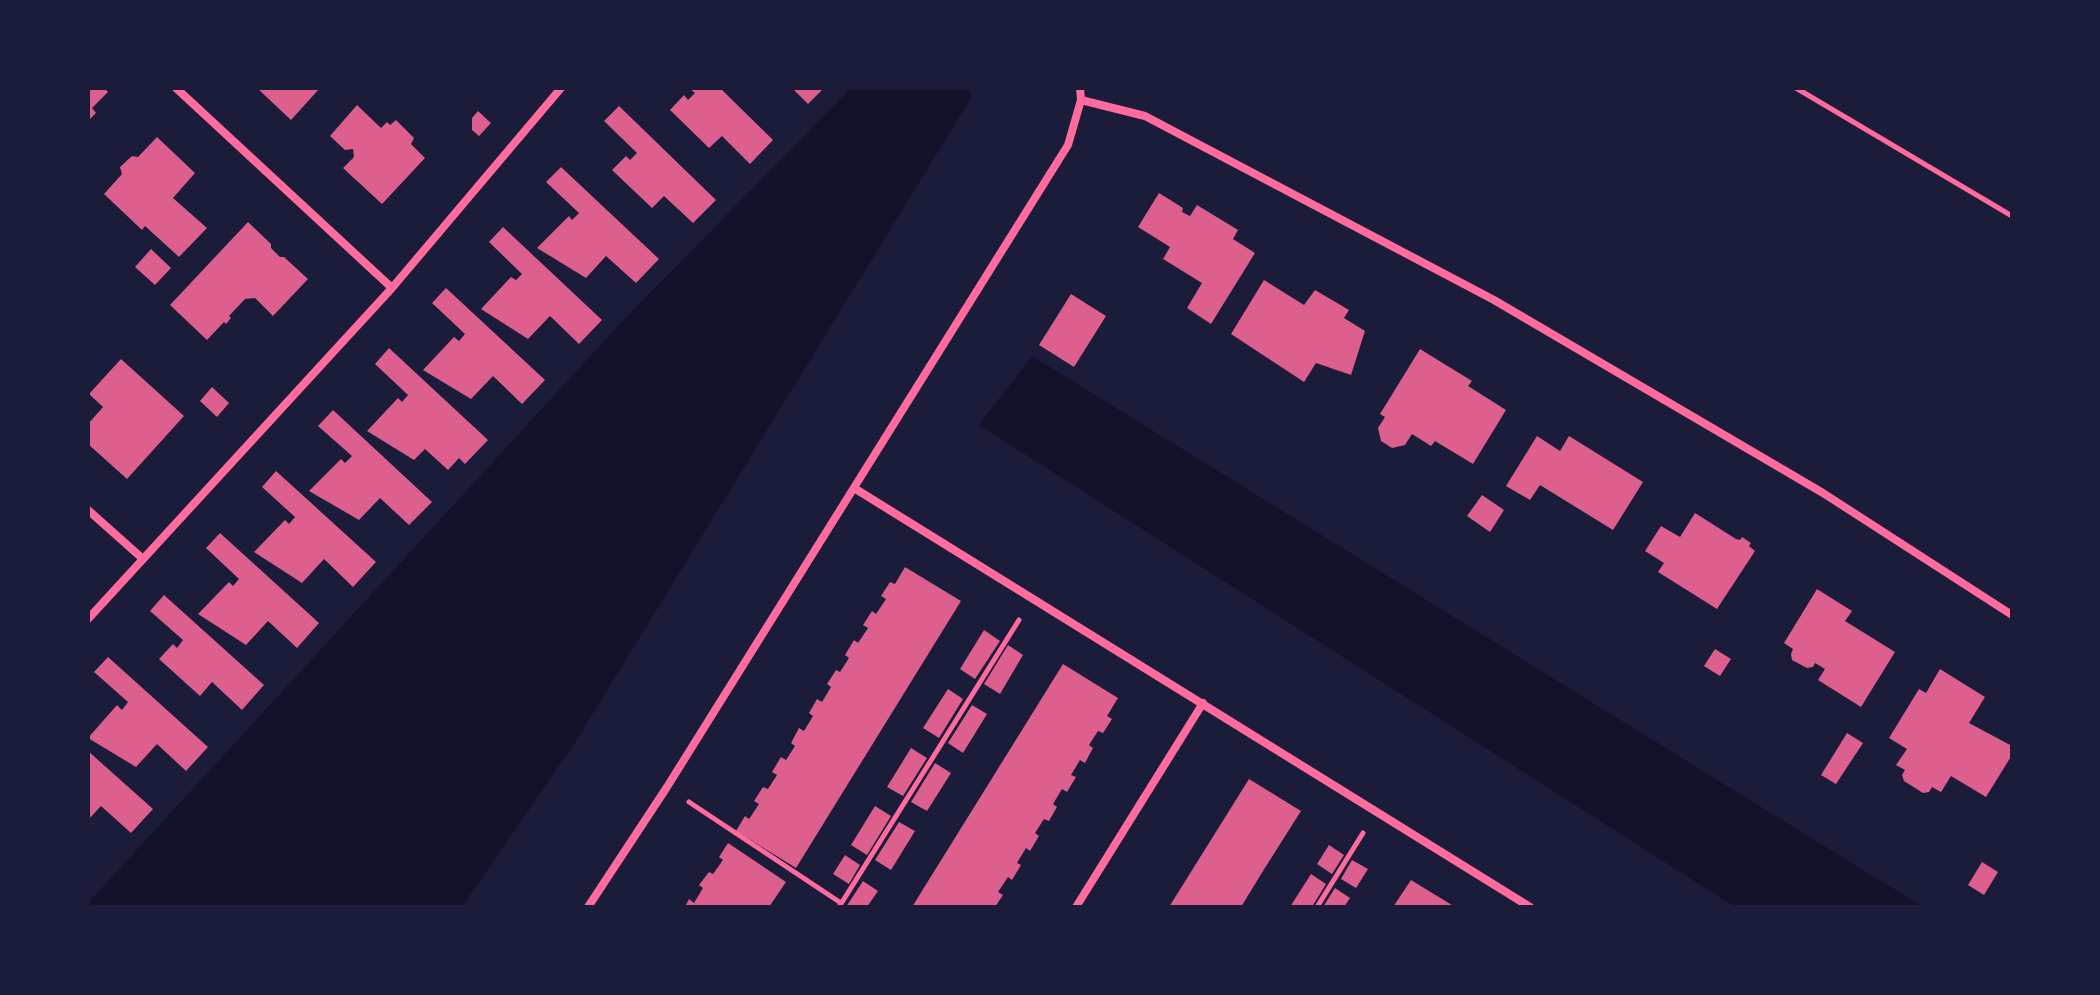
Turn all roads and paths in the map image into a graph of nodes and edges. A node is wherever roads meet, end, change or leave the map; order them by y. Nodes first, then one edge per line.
1 (176, 88) edge
2 (561, 88) edge
3 (1080, 88) edge
4 (1796, 88) edge
5 (1081, 100) junction
6 (2012, 216) edge
7 (392, 288) junction
8 (854, 488) junction
9 (88, 510) edge
10 (143, 559) junction
11 (1032, 598) junction
12 (2012, 615) edge
13 (88, 619) edge
14 (1203, 703) junction
15 (667, 787) junction
16 (1376, 812) junction
17 (840, 905) edge
18 (588, 907) edge
19 (1076, 907) edge
20 (1317, 907) edge
21 (1530, 907) edge

1 - 7 street
2 - 7 street
3 - 5 street
4 - 6 path
5 - 8 street
5 - 12 street
7 - 10 street
8 - 11 street
8 - 15 street
9 - 10 street
10 - 13 street
11 - 14 street
11 - 17 path
14 - 16 street
14 - 19 street
15 - 17 path
15 - 18 street
16 - 20 path
16 - 21 street

